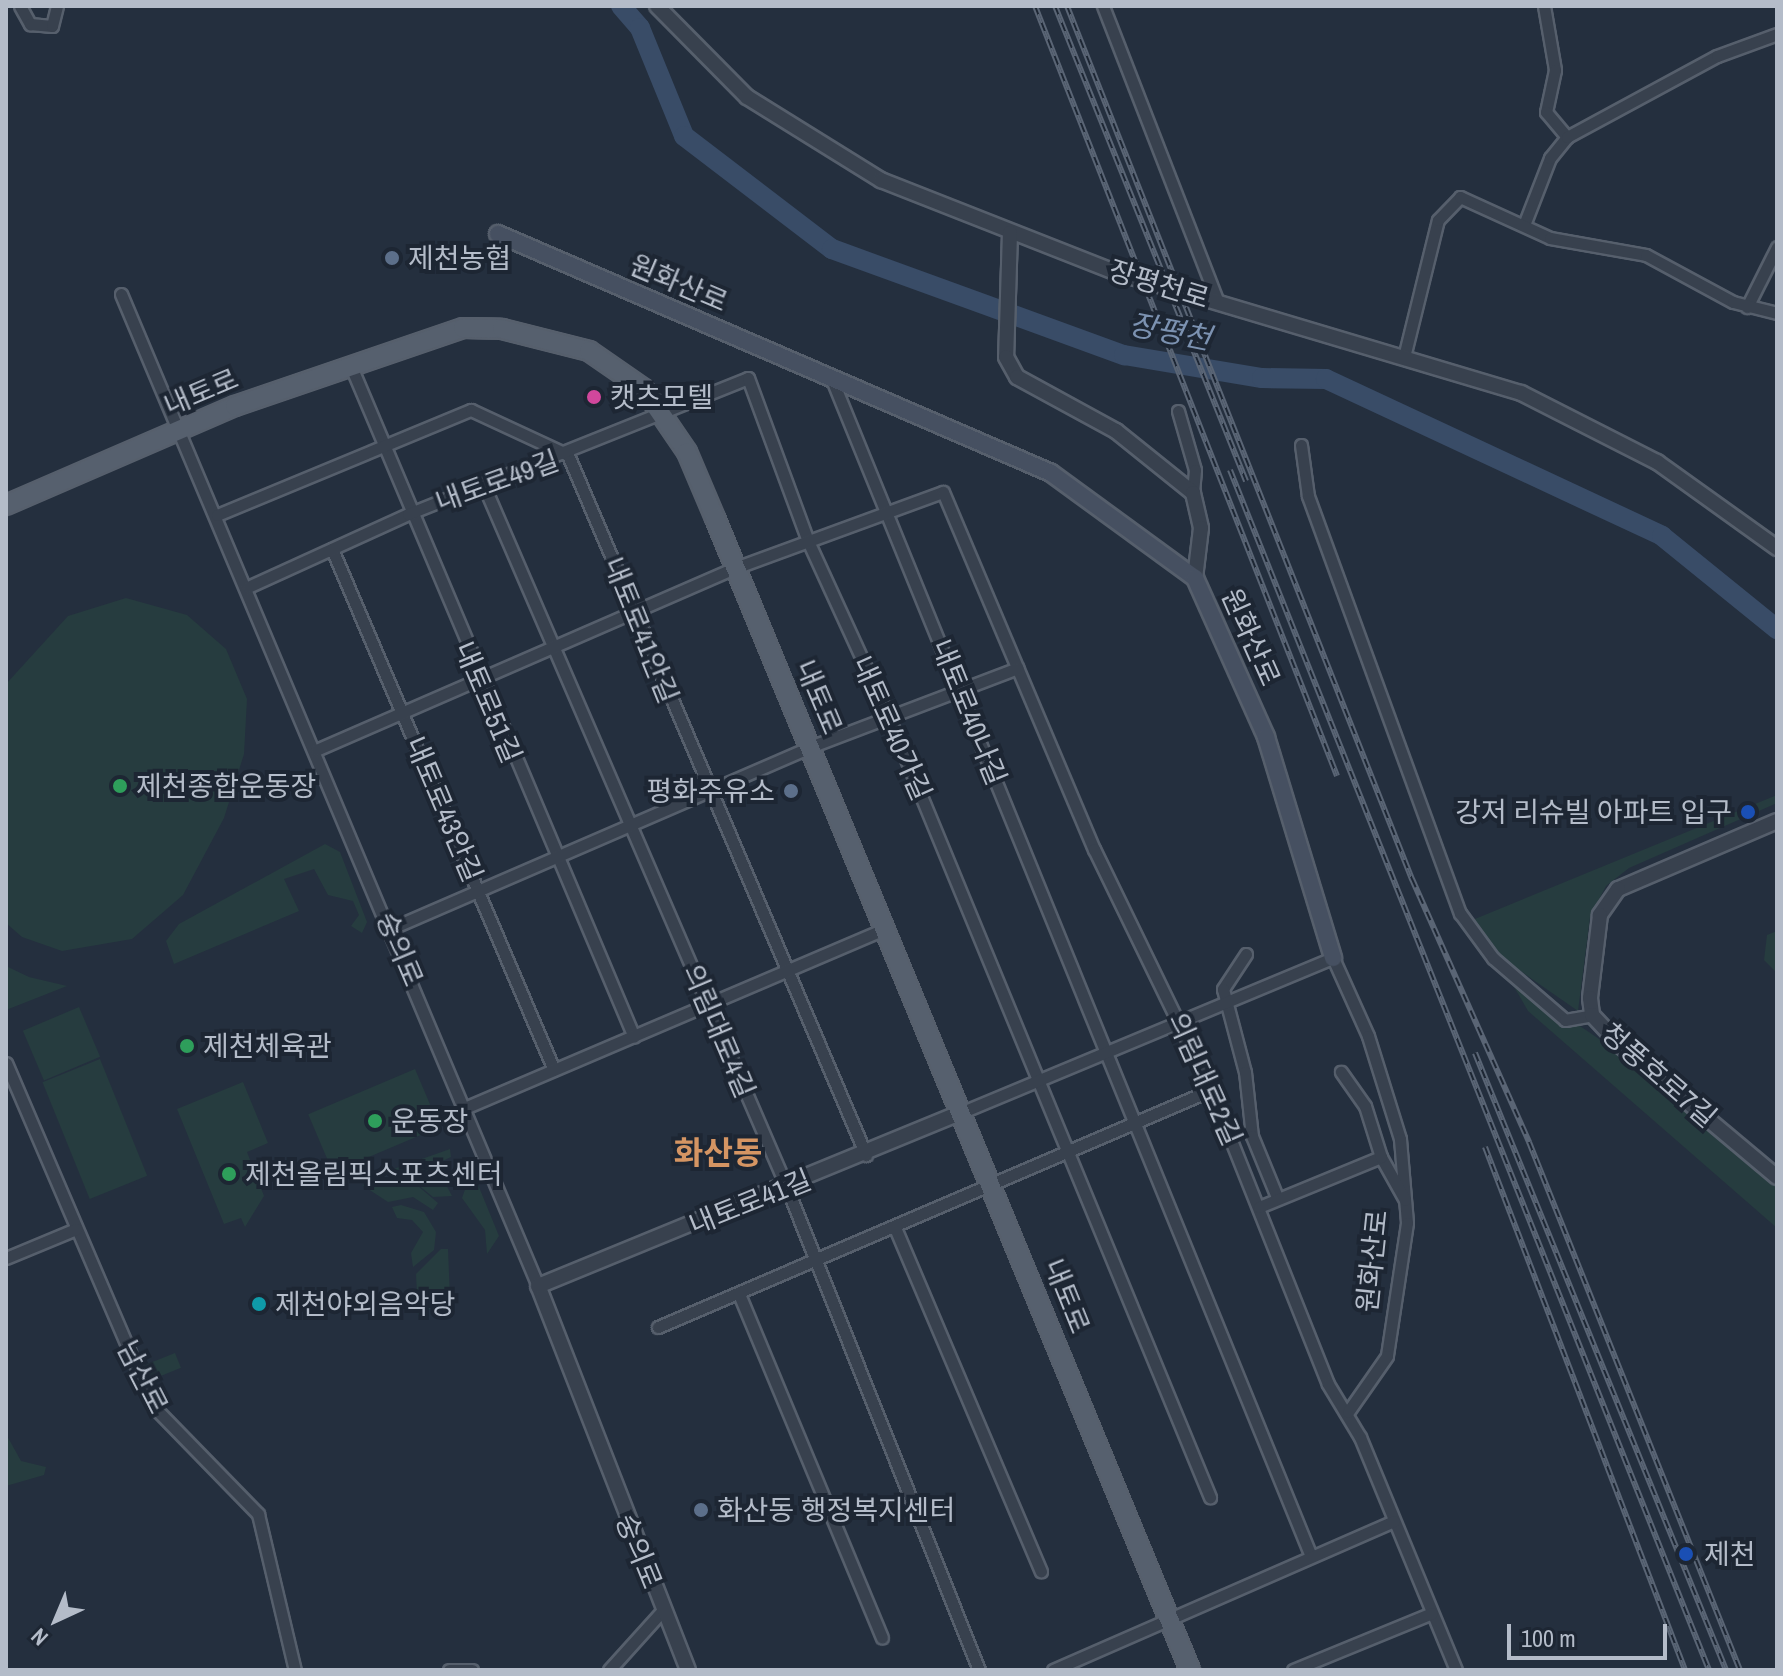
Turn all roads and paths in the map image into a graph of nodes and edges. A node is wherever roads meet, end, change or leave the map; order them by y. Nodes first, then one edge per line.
1 (20, 6) edge
2 (57, 6) edge
3 (657, 6) edge
4 (1103, 6) edge
5 (1544, 6) edge
6 (1777, 34) edge
7 (1567, 137) junction
8 (1524, 225) junction
9 (1010, 233) junction
10 (498, 234) dead end
11 (1777, 247) edge
12 (121, 294) dead end
13 (1218, 303) junction
14 (1747, 307) junction
15 (1777, 313) edge
16 (1404, 357) junction
17 (350, 364) junction
18 (830, 377) junction
19 (748, 378) joint
20 (659, 409) junction
21 (1178, 411) dead end
22 (182, 431) junction
23 (384, 445) junction
24 (1301, 445) dead end
25 (568, 455) junction
26 (484, 486) junction
27 (1193, 493) junction
28 (6, 505) edge
29 (408, 514) junction
30 (887, 514) junction
31 (217, 515) junction
32 (808, 541) junction
33 (1777, 548) edge
34 (332, 549) junction
35 (735, 568) junction
36 (1195, 578) junction
37 (248, 587) junction
38 (634, 611) junction
39 (554, 647) junction
40 (1018, 668) junction
41 (479, 680) junction
42 (960, 691) junction
43 (403, 712) junction
44 (889, 718) junction
45 (810, 747) junction
46 (316, 750) junction
47 (707, 791) junction
48 (1777, 821) edge
49 (631, 824) junction
50 (554, 859) junction
51 (480, 892) junction
52 (392, 928) junction
53 (885, 929) junction
54 (1246, 954) dead end
55 (1333, 958) junction
56 (784, 970) junction
57 (1225, 1000) junction
58 (707, 1004) junction
59 (1592, 1015) junction
60 (1179, 1018) junction
61 (634, 1037) junction
62 (1104, 1049) junction
63 (6, 1063) edge
64 (554, 1070) junction
65 (1341, 1072) dead end
66 (1038, 1078) junction
67 (1211, 1090) junction
68 (467, 1107) junction
69 (960, 1113) junction
70 (1134, 1123) junction
71 (1069, 1151) junction
72 (866, 1155) junction
73 (1381, 1157) junction
74 (1777, 1177) edge
75 (991, 1184) junction
76 (787, 1188) junction
77 (1277, 1197) junction
78 (1405, 1200) junction
79 (1259, 1207) junction
80 (76, 1229) junction
81 (896, 1230) junction
82 (6, 1258) edge
83 (818, 1262) junction
84 (538, 1286) junction
85 (739, 1294) junction
86 (658, 1327) dead end
87 (1348, 1412) junction
88 (1210, 1497) dead end
89 (1394, 1521) junction
90 (1311, 1556) junction
91 (1041, 1572) dead end
92 (663, 1610) junction
93 (1432, 1613) junction
94 (1168, 1618) junction
95 (882, 1637) dead end
96 (295, 1670) edge
97 (449, 1670) edge
98 (472, 1670) edge
99 (609, 1670) edge
100 (688, 1670) edge
101 (979, 1670) edge
102 (1053, 1670) edge
103 (1190, 1670) edge
104 (1293, 1670) edge
105 (1456, 1670) edge

1 - 2 street
3 - 9 street, 장평천로
4 - 13 street
5 - 7 street
6 - 7 street
7 - 8 street
8 - 14 street
8 - 16 street
9 - 13 street, 장평천로
9 - 27 street
10 - 18 main road, 원화산로
11 - 14 street
12 - 22 street, 숭의로
13 - 16 street, 장평천로
14 - 15 street
16 - 33 street, 장평천로
17 - 20 main road, 내토로
17 - 22 main road, 내토로
17 - 23 street, 내토로51길
18 - 30 street, 내토로40나길
18 - 36 main road, 원화산로
19 - 20 street, 내토로49길
19 - 32 street, 내토로40가길
20 - 25 street, 내토로49길
20 - 35 main road, 내토로
21 - 27 street
22 - 28 main road, 내토로
22 - 31 street, 숭의로
23 - 25 street
23 - 29 street, 내토로51길
23 - 31 street
24 - 59 street
25 - 26 street, 내토로49길
25 - 38 street, 내토로41안길
26 - 29 street, 내토로49길
26 - 39 street, 의림대로4길
27 - 36 street
29 - 34 street, 내토로49길
29 - 41 street, 내토로51길
30 - 32 street
30 - 40 street, 의림대로2길
30 - 42 street, 내토로40나길
31 - 37 street, 숭의로
32 - 35 street
32 - 44 street, 내토로40가길
34 - 37 street, 내토로49길
34 - 43 street, 내토로43안길
35 - 38 street
35 - 45 main road, 내토로
36 - 55 main road, 원화산로
37 - 46 street, 숭의로
38 - 39 street
38 - 47 street, 내토로41안길
39 - 41 street
39 - 49 street, 의림대로4길
40 - 42 street
40 - 60 street, 의림대로2길
41 - 43 street
41 - 50 street, 내토로51길
42 - 44 street
42 - 62 street, 내토로40나길
43 - 46 street
43 - 51 street, 내토로43안길
44 - 45 street
44 - 66 street, 내토로40가길
45 - 47 street
45 - 53 main road, 내토로
46 - 52 street, 숭의로
47 - 49 street
47 - 56 street, 내토로41안길
48 - 59 street, 청풍호로7길
49 - 50 street
49 - 58 street, 의림대로4길
50 - 51 street
50 - 61 street, 내토로51길
51 - 52 street
51 - 64 street, 내토로43안길
52 - 68 street, 숭의로
53 - 56 street
53 - 69 main road, 내토로
54 - 57 street
55 - 57 street
55 - 78 street, 원화산로
56 - 58 street
56 - 72 street, 내토로41안길
57 - 60 street
57 - 77 street
58 - 61 street
58 - 76 street, 의림대로4길
59 - 74 street, 청풍호로7길
60 - 62 street
60 - 67 street, 의림대로2길
61 - 64 street
62 - 66 street
62 - 70 street, 내토로40나길
63 - 80 street, 남산로
64 - 68 street
65 - 73 street
66 - 69 street
66 - 71 street, 내토로40가길
67 - 70 street
67 - 79 street, 의림대로2길
68 - 84 street, 숭의로
69 - 72 street, 내토로41길
69 - 75 main road, 내토로
70 - 71 street
70 - 90 street, 내토로40나길
71 - 75 street
71 - 88 street, 내토로40가길
72 - 76 street, 내토로41길
73 - 77 street
73 - 78 street
75 - 81 street
75 - 94 main road, 내토로
76 - 83 street, 의림대로4길
76 - 84 street, 내토로41길
77 - 79 street
78 - 87 street, 원화산로
79 - 87 street, 의림대로2길
80 - 82 street
80 - 96 street, 남산로
81 - 83 street
81 - 91 street
83 - 85 street
83 - 101 street, 의림대로4길
84 - 92 street, 숭의로
85 - 86 street
85 - 95 street
87 - 89 street, 의림대로2길
89 - 90 street
89 - 93 street, 의림대로2길
90 - 94 street
92 - 99 street, 숭의로
92 - 100 street, 숭의로
93 - 104 street
93 - 105 street, 의림대로2길
94 - 102 street
94 - 103 main road, 내토로
97 - 98 street

